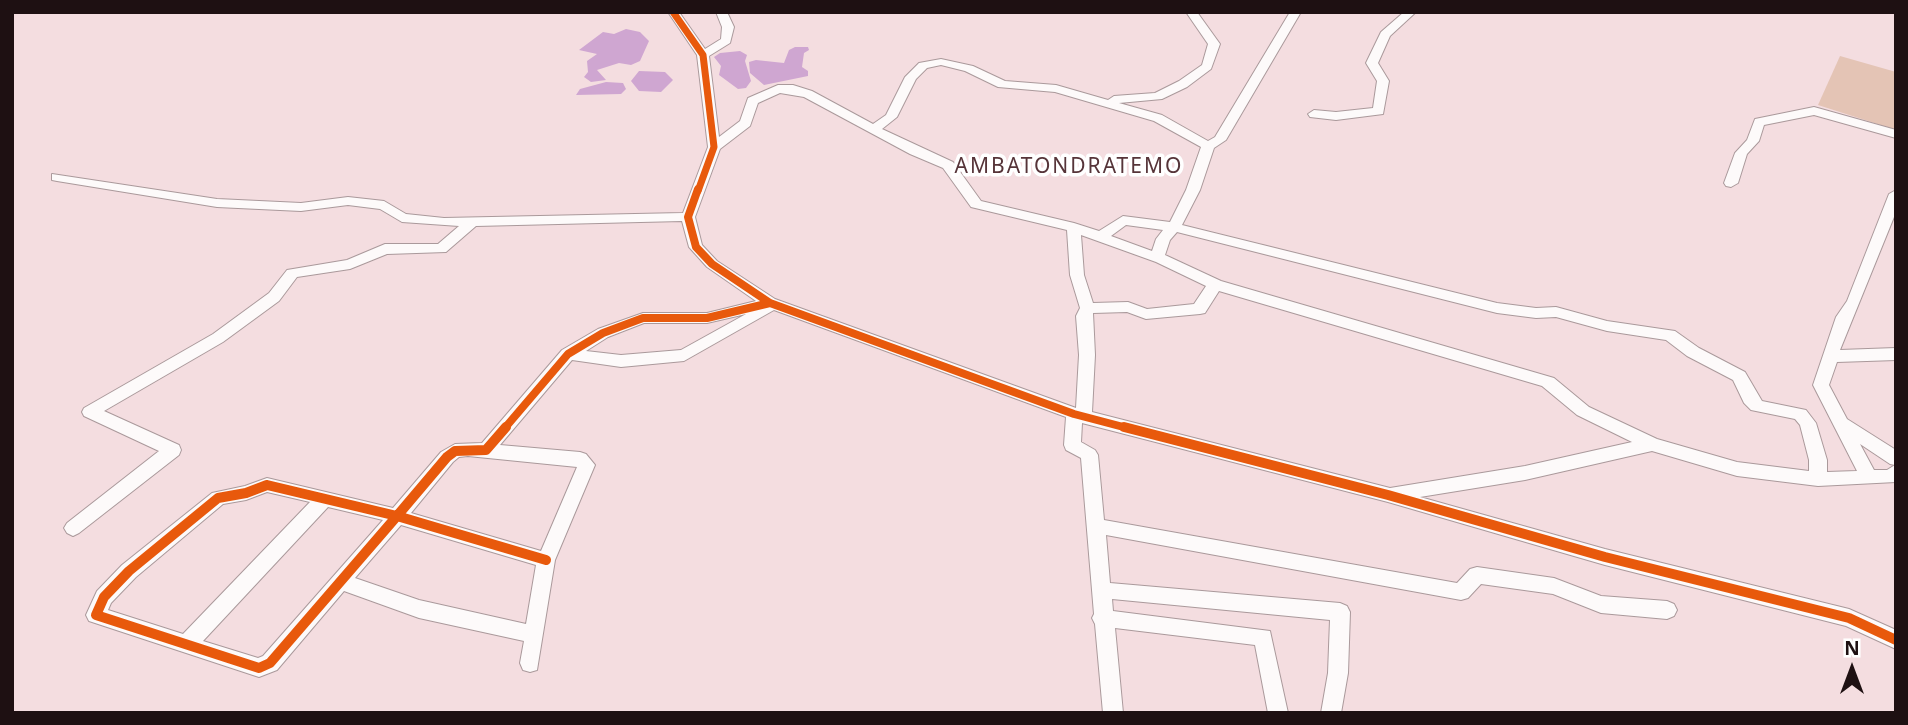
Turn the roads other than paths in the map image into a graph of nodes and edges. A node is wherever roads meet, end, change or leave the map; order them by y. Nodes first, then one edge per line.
1 (673, 12) edge
2 (721, 12) edge
3 (1191, 12) edge
4 (1296, 12) edge
5 (1411, 12) edge
6 (703, 55) junction
7 (1101, 101) junction
8 (1314, 114) dead end
9 (875, 128) junction
10 (1896, 134) edge
11 (1209, 146) junction
12 (714, 147) junction
13 (57, 177) dead end
14 (1731, 183) dead end
15 (1896, 194) edge
16 (688, 217) junction
17 (474, 220) junction
18 (1074, 227) junction
19 (1174, 227) junction
20 (1100, 237) junction
21 (1157, 257) junction
22 (1216, 285) junction
23 (772, 304) junction
24 (1087, 308) junction
25 (568, 354) junction
26 (1896, 354) edge
27 (1831, 356) junction
28 (1079, 415) junction
29 (1840, 423) junction
30 (1653, 444) junction
31 (486, 450) junction
32 (1896, 459) edge
33 (1896, 472) edge
34 (1869, 478) junction
35 (1818, 479) junction
36 (1388, 495) junction
37 (323, 499) junction
38 (397, 516) junction
39 (1095, 526) junction
40 (73, 528) dead end
41 (546, 560) junction
42 (341, 582) junction
43 (1100, 590) junction
44 (1668, 610) dead end
45 (1102, 618) junction
46 (534, 635) junction
47 (1896, 640) edge
48 (187, 644) junction
49 (530, 663) dead end
50 (1112, 713) edge
51 (1278, 713) edge
52 (1331, 713) edge

1 - 6 street
2 - 6 street
3 - 7 street
4 - 11 street
5 - 8 street
6 - 12 street
7 - 9 street
7 - 11 street
9 - 12 street
9 - 18 street
10 - 14 street
11 - 19 street
12 - 16 street
13 - 17 street
15 - 27 street
16 - 17 street
16 - 23 street
17 - 40 street
18 - 20 street
18 - 24 street
19 - 20 street
19 - 21 street
19 - 35 street
20 - 21 street
21 - 22 street
22 - 24 street
22 - 30 street
23 - 25 street
23 - 25 street
23 - 28 street
24 - 28 street
25 - 31 street
26 - 27 street
27 - 29 street
28 - 36 street
28 - 39 street
29 - 32 street
29 - 34 street
30 - 35 street
30 - 36 street
31 - 38 street
31 - 41 street
33 - 34 street
34 - 35 street
36 - 47 street
37 - 38 street
37 - 48 street
37 - 48 street
38 - 41 street
38 - 42 street
39 - 43 street
39 - 44 street
41 - 46 street
42 - 46 street
42 - 48 street
43 - 45 street
43 - 52 street
45 - 50 street
45 - 51 street
46 - 49 street

